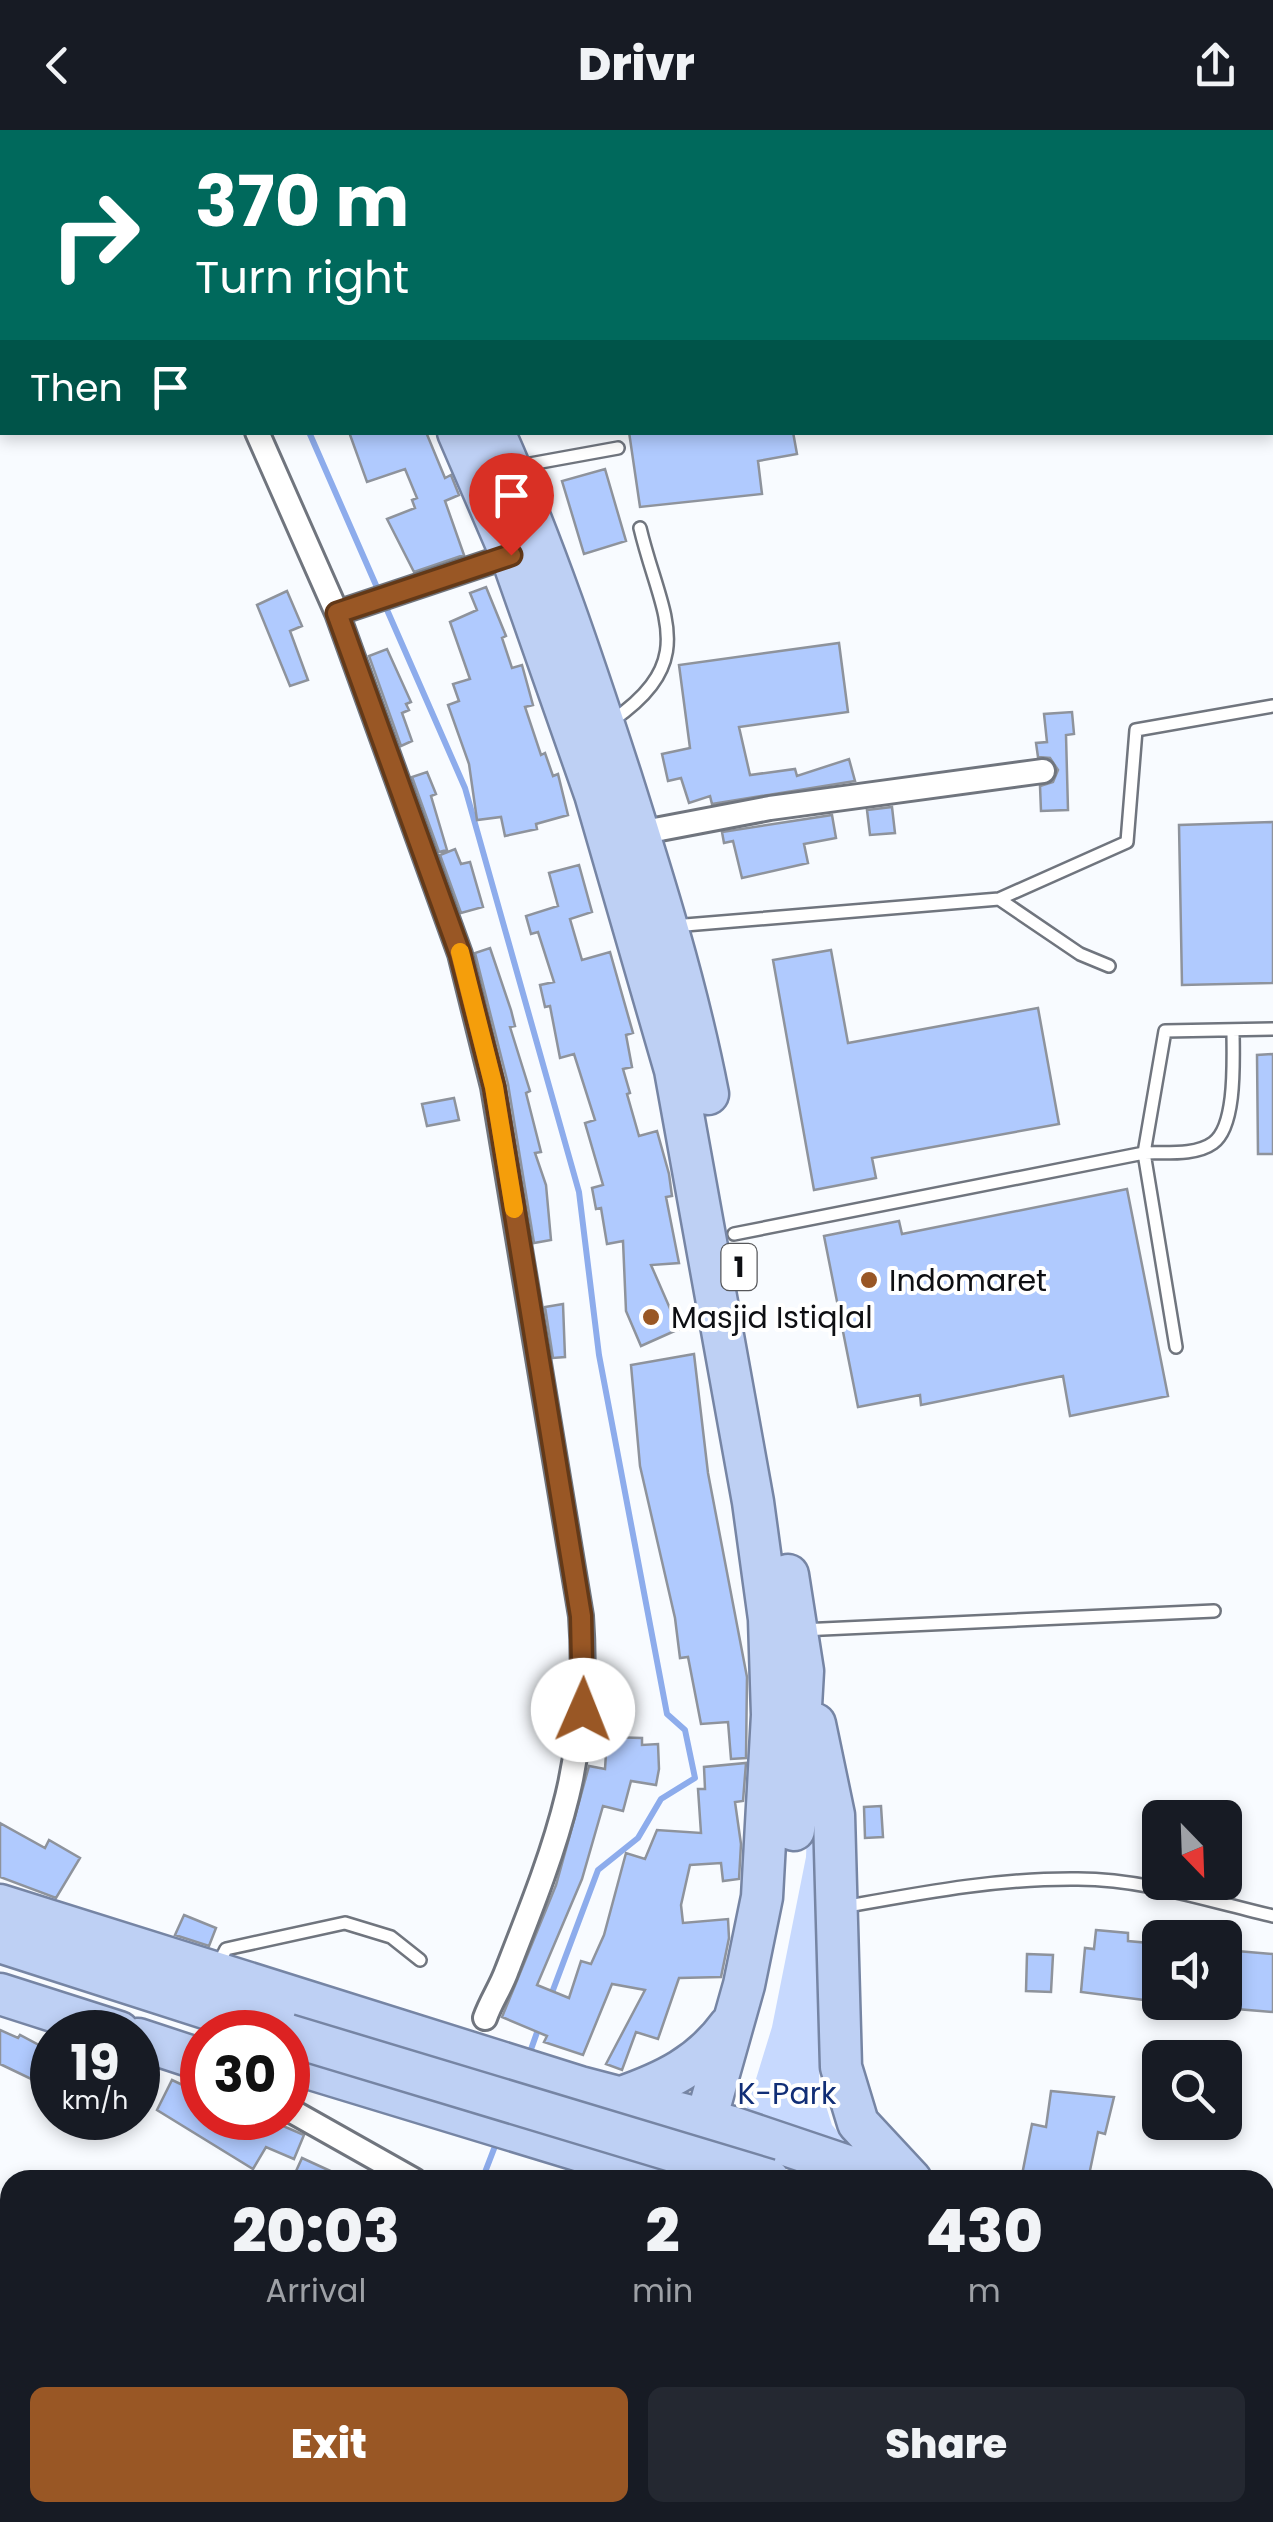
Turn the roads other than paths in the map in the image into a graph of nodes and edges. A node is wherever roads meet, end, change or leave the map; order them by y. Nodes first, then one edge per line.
1 (259, 435) edge
2 (459, 435) edge
3 (618, 448) dead end
4 (502, 450) edge
5 (640, 528) dead end
6 (511, 555) junction
7 (337, 613) junction
8 (576, 690) junction
9 (1273, 706) edge
10 (604, 727) junction
11 (1043, 771) dead end
12 (639, 833) junction
13 (999, 899) junction
14 (668, 926) junction
15 (1109, 966) dead end
16 (1273, 1029) edge
17 (1233, 1030) junction
18 (1144, 1153) junction
19 (734, 1234) junction
20 (1176, 1347) dead end
21 (1214, 1611) dead end
22 (797, 1630) junction
23 (803, 1672) junction
24 (0, 1904) edge
25 (838, 1908) junction
26 (1273, 1916) edge
27 (0, 1942) edge
28 (420, 1960) dead end
29 (0, 1967) edge
30 (216, 1972) junction
31 (0, 1994) edge
32 (50, 2010) edge
33 (212, 2010) edge
34 (735, 2017) junction
35 (485, 2018) dead end
36 (310, 2042) edge
37 (180, 2045) edge
38 (310, 2069) edge
39 (310, 2095) edge
40 (619, 2098) junction
41 (310, 2121) edge
42 (718, 2123) junction
43 (396, 2170) edge
44 (558, 2170) edge
45 (643, 2170) edge
46 (694, 2170) edge
47 (715, 2170) edge
48 (736, 2170) edge
49 (859, 2170) edge
50 (901, 2170) edge

1 - 7 street
2 - 6 highway, 1
3 - 4 lane
4 - 8 highway, 1
5 - 10 lane
6 - 7 street
6 - 8 highway, 1
7 - 35 street
8 - 10 highway, 1
8 - 34 highway, 1
9 - 13 lane
10 - 12 highway, 1
11 - 12 street
12 - 14 highway, 1
13 - 14 lane
13 - 15 lane
14 - 19 highway, 1
16 - 17 lane
17 - 18 lane
17 - 18 lane
18 - 19 lane
18 - 20 lane
19 - 22 highway, 1
21 - 22 lane
22 - 23 highway, 1
23 - 25 highway
23 - 42 highway, 1
24 - 30 highway
25 - 26 lane
25 - 50 highway
27 - 33 highway
28 - 30 lane
29 - 37 highway
30 - 40 highway
31 - 32 highway
34 - 40 highway
34 - 42 highway, 1
36 - 48 highway, bridge
38 - 45 highway
39 - 44 highway
40 - 42 highway
41 - 43 street
42 - 46 highway, 1
42 - 47 highway, 1
42 - 49 highway

